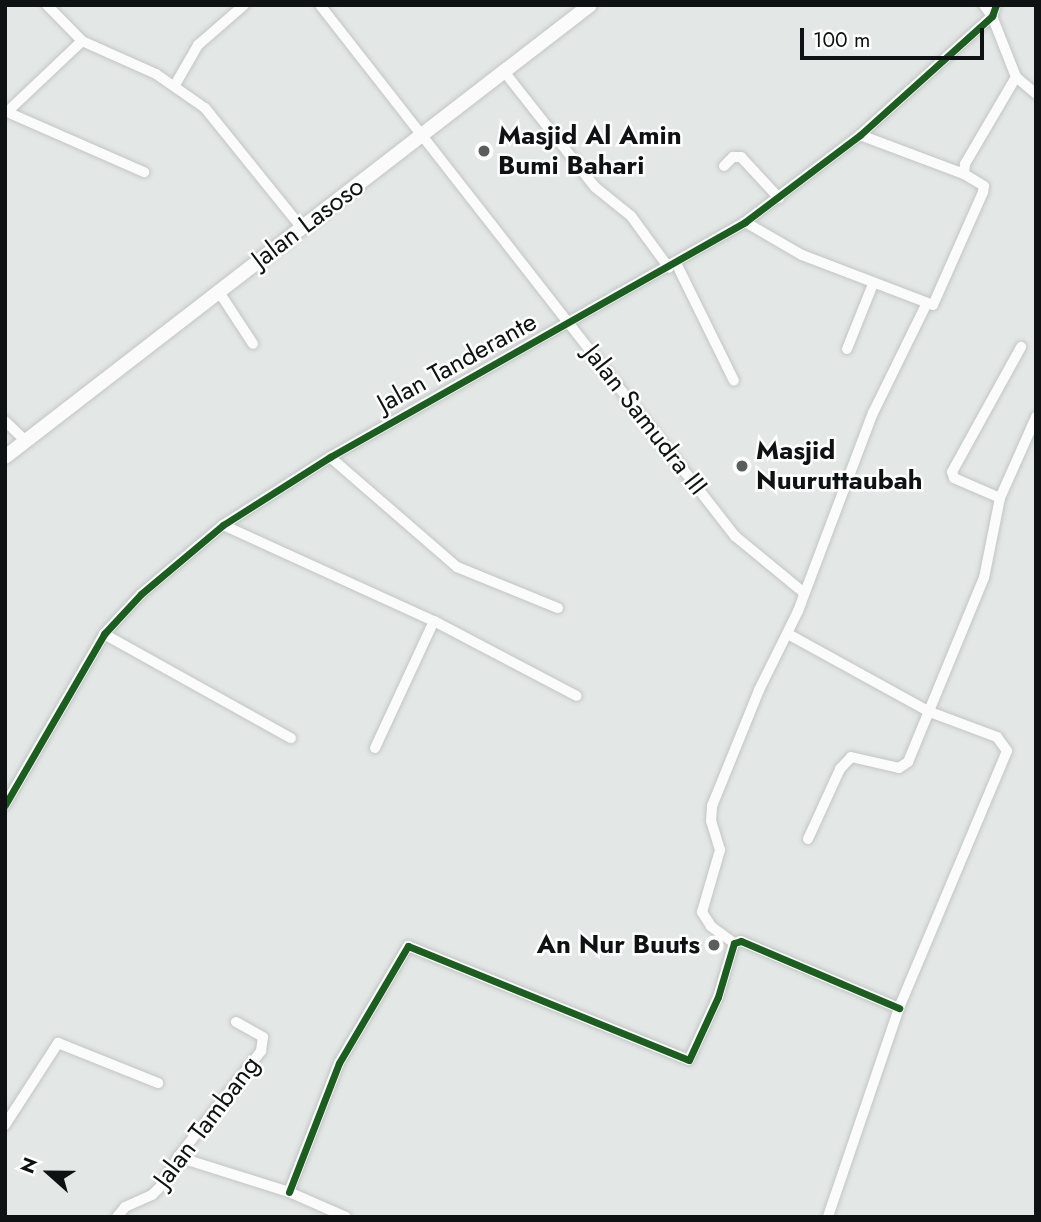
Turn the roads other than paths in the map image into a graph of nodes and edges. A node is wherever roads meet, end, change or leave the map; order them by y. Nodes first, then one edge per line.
1 (47, 5) edge
2 (244, 5) edge
3 (320, 5) edge
4 (984, 5) edge
5 (586, 6) edge
6 (994, 10) edge
7 (82, 41) junction
8 (506, 74) junction
9 (1016, 77) junction
10 (175, 85) junction
11 (1036, 94) edge
12 (6, 112) edge
13 (425, 134) junction
14 (860, 135) junction
15 (724, 166) dead end
16 (144, 172) dead end
17 (964, 174) junction
18 (779, 198) junction
19 (745, 222) junction
20 (302, 228) junction
21 (672, 265) junction
22 (873, 284) junction
23 (219, 292) junction
24 (926, 305) junction
25 (571, 324) junction
26 (253, 344) dead end
27 (1021, 347) dead end
28 (847, 349) dead end
29 (734, 381) dead end
30 (1036, 417) edge
31 (5, 421) edge
32 (26, 441) junction
33 (5, 457) edge
34 (330, 457) junction
35 (1000, 498) junction
36 (223, 525) junction
37 (803, 592) junction
38 (558, 608) dead end
39 (434, 621) junction
40 (104, 634) junction
41 (788, 634) junction
42 (577, 696) dead end
43 (930, 712) junction
44 (292, 738) dead end
45 (375, 748) dead end
46 (5, 805) edge
47 (808, 839) dead end
48 (734, 943) junction
49 (900, 1008) junction
50 (236, 1021) dead end
51 (158, 1083) dead end
52 (5, 1125) edge
53 (178, 1157) junction
54 (289, 1192) junction
55 (117, 1217) edge
56 (346, 1217) edge
57 (828, 1217) edge

1 - 7 street
2 - 10 street
3 - 13 street, Jalan Samudra III
4 - 6 street
5 - 8 street, Jalan Lasoso
6 - 9 street
6 - 14 street, Jalan Tanderante
7 - 10 street
7 - 12 street
8 - 13 street, Jalan Lasoso
8 - 21 street
9 - 11 street
9 - 17 street
10 - 20 street
12 - 16 street
13 - 20 street, Jalan Lasoso
13 - 25 street, Jalan Samudra III
14 - 17 street
14 - 18 street, Jalan Tanderante
15 - 18 street
17 - 24 street
18 - 19 street, Jalan Tanderante
19 - 21 street, Jalan Tanderante
19 - 22 street
20 - 23 street, Jalan Lasoso
21 - 25 street, Jalan Tanderante
21 - 29 street
22 - 24 street
22 - 28 street
23 - 26 street
23 - 32 street, Jalan Lasoso
24 - 37 street
25 - 34 street, Jalan Tanderante
25 - 37 street, Jalan Samudra III
27 - 35 street
30 - 35 street
31 - 32 street
32 - 33 street, Jalan Lasoso
34 - 36 street, Jalan Tanderante
34 - 38 street
35 - 43 street
36 - 39 street
36 - 40 street, Jalan Tanderante
37 - 41 street
39 - 42 street
39 - 45 street
40 - 44 street
40 - 46 street, Jalan Tanderante
41 - 43 street
41 - 48 street
43 - 47 street
43 - 49 street
48 - 49 street
48 - 54 street
49 - 57 street
50 - 53 street, Jalan Tambang
51 - 52 street
53 - 54 street
53 - 55 street, Jalan Tambang
54 - 56 street

